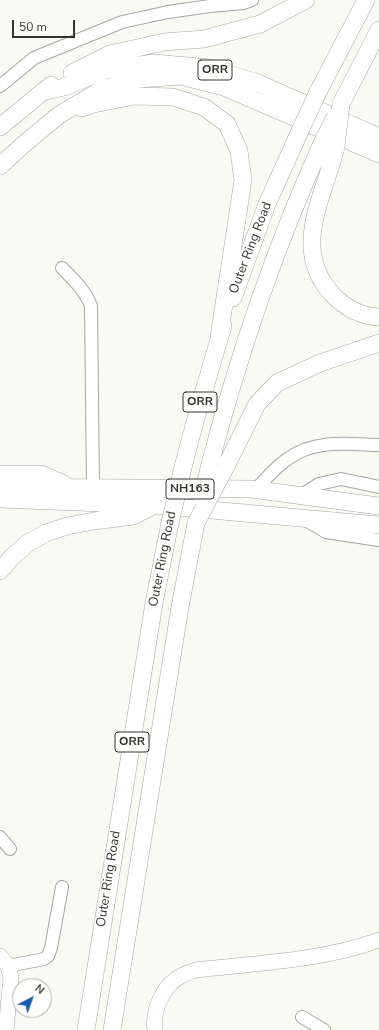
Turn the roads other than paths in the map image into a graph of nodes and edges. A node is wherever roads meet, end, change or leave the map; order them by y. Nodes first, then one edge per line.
1 (252, 0) edge
2 (306, 0) edge
3 (366, 0) edge
4 (379, 30) edge
5 (0, 86) edge
6 (42, 92) junction
7 (59, 115) junction
8 (0, 127) edge
9 (379, 137) edge
10 (329, 144) junction
11 (379, 154) edge
12 (0, 166) edge
13 (62, 268) dead end
14 (379, 317) edge
15 (219, 337) junction
16 (379, 343) edge
17 (379, 445) edge
18 (217, 468) junction
19 (0, 474) edge
20 (0, 487) edge
21 (73, 487) junction
22 (379, 487) edge
23 (93, 488) junction
24 (255, 490) junction
25 (300, 496) junction
26 (0, 499) edge
27 (155, 505) junction
28 (379, 506) edge
29 (304, 518) junction
30 (379, 525) edge
31 (379, 540) edge
32 (0, 571) edge
33 (0, 837) edge
34 (10, 849) dead end
35 (62, 887) dead end
36 (379, 940) edge
37 (4, 961) edge
38 (302, 1017) dead end
39 (6, 1030) edge
40 (86, 1030) edge
41 (112, 1030) edge
42 (155, 1030) edge
43 (324, 1030) edge

1 - 5 street
2 - 6 highway, ORR
3 - 15 highway, Outer Ring Road / ORR, bridge
4 - 10 highway, bridge
6 - 8 highway, ORR
6 - 9 highway, ORR
7 - 11 highway, ORR
7 - 12 highway, ORR
7 - 15 highway, ORR
10 - 14 highway
10 - 18 highway, Outer Ring Road / ORR
13 - 23 street
15 - 40 highway, Outer Ring Road / ORR, bridge
16 - 18 highway
17 - 24 street
18 - 41 highway, Outer Ring Road / ORR, bridge
19 - 21 highway
20 - 21 highway, NH163
21 - 23 highway, NH163
22 - 25 street
23 - 24 highway, NH163
24 - 25 highway, NH163
25 - 28 highway, NH163
26 - 27 highway, NH163
27 - 29 highway, NH163
27 - 32 highway
29 - 30 highway, NH163
29 - 31 street
33 - 34 street
35 - 37 street
36 - 42 main road
37 - 39 main road
38 - 43 street

